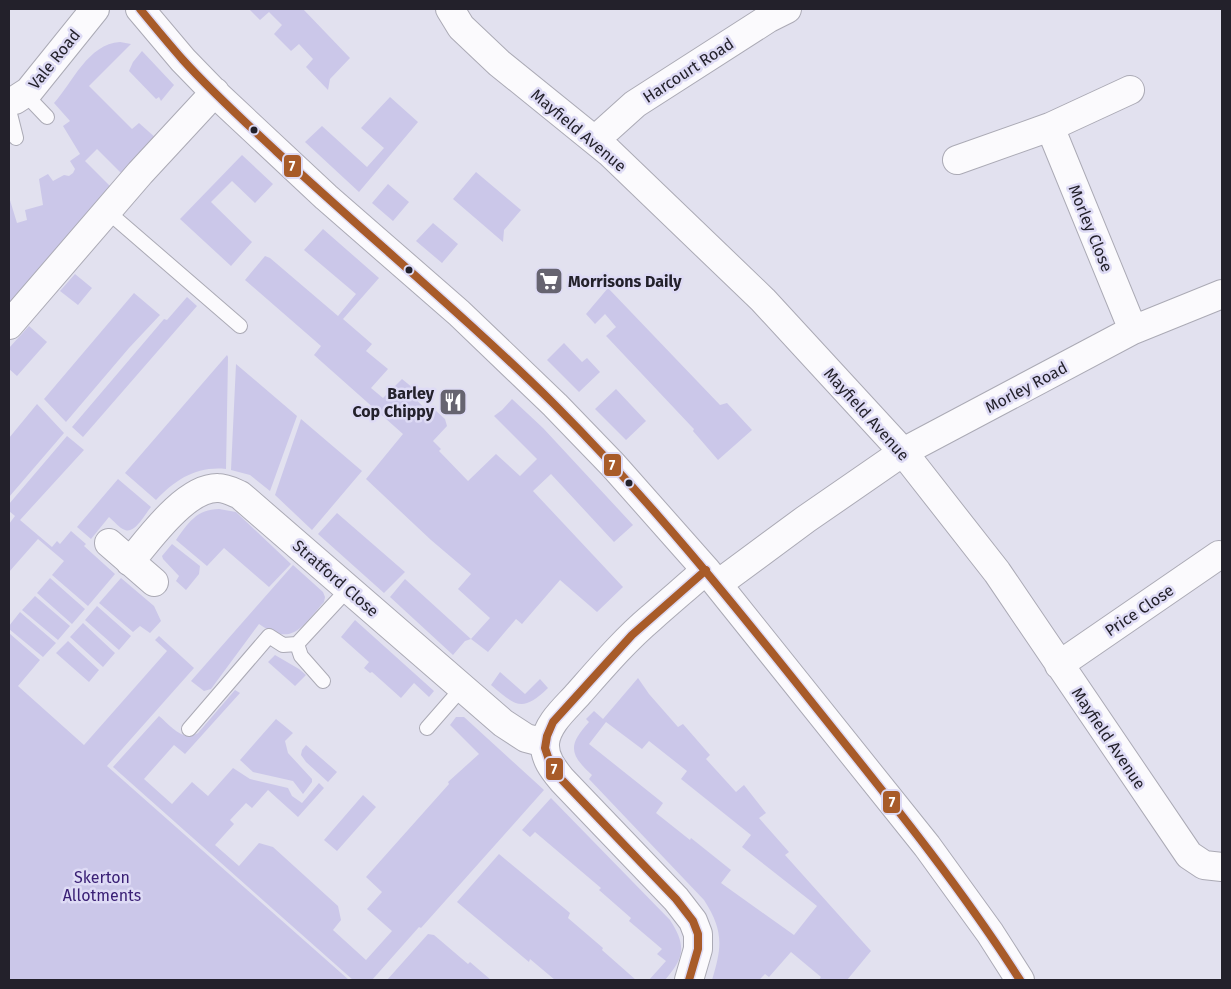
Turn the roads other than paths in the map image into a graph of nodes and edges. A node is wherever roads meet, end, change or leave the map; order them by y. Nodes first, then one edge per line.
1 (95, 9) edge
2 (140, 9) edge
3 (450, 9) edge
4 (786, 9) edge
5 (1130, 90) dead end
6 (215, 92) junction
7 (14, 102) edge
8 (47, 117) dead end
9 (1050, 126) junction
10 (16, 138) dead end
11 (595, 140) junction
12 (957, 160) dead end
13 (107, 211) junction
14 (1222, 294) edge
15 (9, 325) edge
16 (240, 326) dead end
17 (1133, 330) junction
18 (903, 452) junction
19 (109, 543) dead end
20 (1219, 555) dead end
21 (130, 562) junction
22 (712, 577) junction
23 (154, 582) dead end
24 (348, 589) junction
25 (297, 644) junction
26 (1059, 665) junction
27 (323, 681) dead end
28 (462, 688) junction
29 (427, 728) dead end
30 (190, 729) dead end
31 (545, 743) junction
32 (1222, 867) edge
33 (688, 980) edge
34 (1020, 980) edge

1 - 7 street, Vale Road
2 - 6 street
3 - 11 street, Mayfield Avenue
4 - 11 street, Harcourt Road
5 - 9 street
6 - 13 street
6 - 22 street
7 - 8 lane
7 - 10 lane
9 - 12 street
9 - 17 street, Morley Close
11 - 18 street, Mayfield Avenue
13 - 15 street
13 - 16 lane
14 - 17 street, Morley Road
17 - 18 street, Morley Road
18 - 22 street, Morley Road
18 - 26 street, Mayfield Avenue
19 - 21 street
20 - 26 street, Price Close
21 - 23 street
21 - 24 street, Stratford Close
22 - 31 street, Morley Road
22 - 34 street
24 - 25 lane
24 - 28 street, Stratford Close
25 - 27 lane
25 - 30 lane
26 - 32 street, Mayfield Avenue
28 - 29 lane
28 - 31 street, Stratford Close
31 - 33 street

